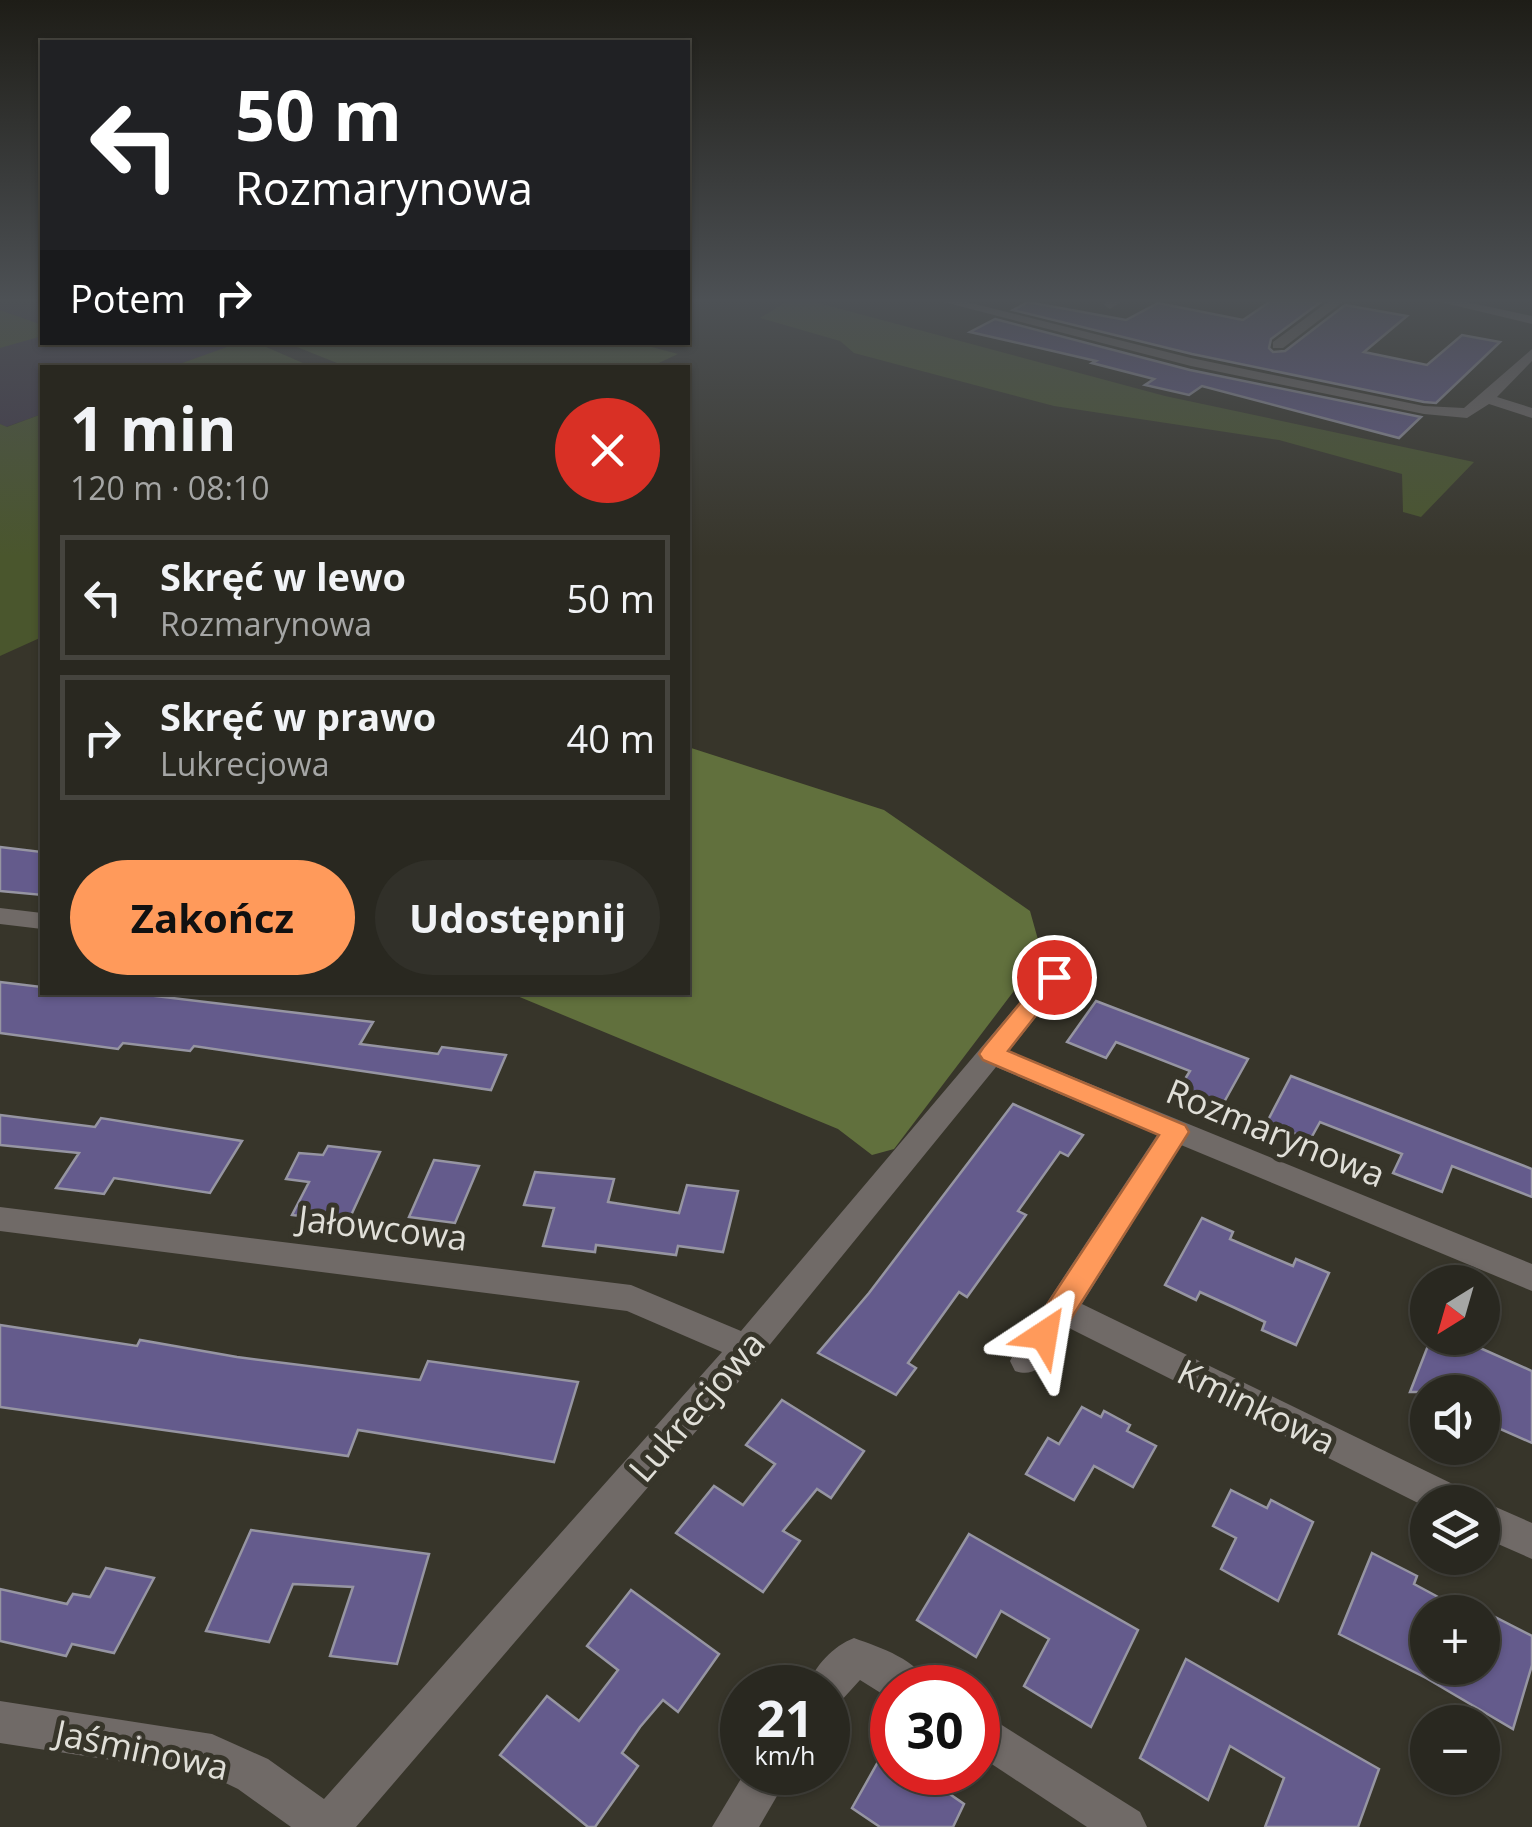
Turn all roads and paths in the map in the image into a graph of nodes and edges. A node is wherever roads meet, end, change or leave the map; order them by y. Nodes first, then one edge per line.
1 (1309, 386) edge
2 (1499, 386) edge
3 (1487, 399) junction
4 (1532, 413) edge
5 (0, 916) edge
6 (40, 921) edge
7 (1054, 977) dead end
8 (992, 1054) junction
9 (1175, 1132) junction
10 (0, 1219) edge
11 (1532, 1278) edge
12 (1061, 1309) junction
13 (748, 1348) junction
14 (1027, 1361) dead end
15 (1418, 1485) edge
16 (1500, 1527) edge
17 (1532, 1542) edge
18 (847, 1665) edge
19 (872, 1665) edge
20 (0, 1722) edge
21 (1000, 1745) edge
22 (755, 1795) edge
23 (327, 1827) edge
24 (734, 1827) edge
25 (1125, 1827) edge

1 - 3 street
2 - 3 street
3 - 4 street
5 - 6 street
7 - 8 street, Lukrecjowa
8 - 9 street, Rozmarynowa
8 - 13 street, Lukrecjowa
9 - 11 street, Rozmarynowa
9 - 12 street
10 - 13 street, Jałowcowa
12 - 14 street
12 - 15 street, Kminkowa
13 - 23 street, Lukrecjowa
16 - 17 street
18 - 19 street
20 - 23 street, Jaśminowa
21 - 25 street
22 - 24 street

